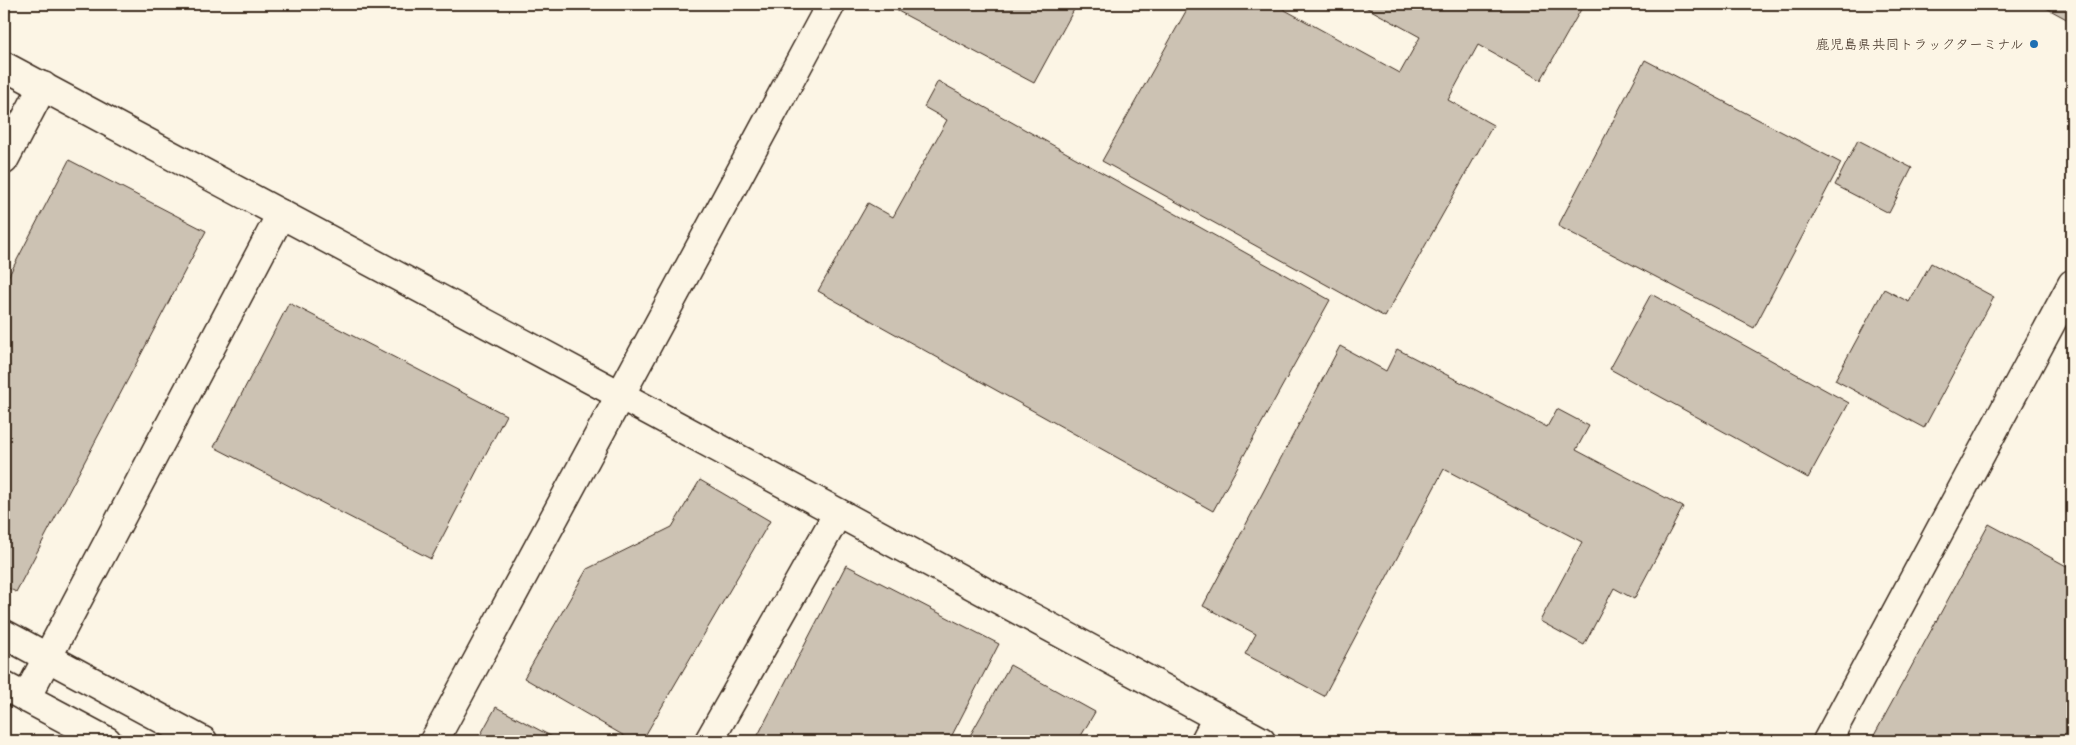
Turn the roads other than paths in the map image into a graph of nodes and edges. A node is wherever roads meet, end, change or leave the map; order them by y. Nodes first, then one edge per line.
1 (831, 4) edge
2 (4, 66) edge
3 (43, 86) junction
4 (4, 160) edge
5 (282, 214) junction
6 (2072, 284) edge
7 (620, 395) junction
8 (838, 513) junction
9 (4, 634) edge
10 (47, 658) junction
11 (15, 692) edge
12 (1211, 730) edge
13 (107, 741) edge
14 (203, 741) edge
15 (434, 741) edge
16 (709, 741) edge
17 (1261, 741) edge
18 (1826, 741) edge

1 - 7 street
2 - 3 street
3 - 4 street
3 - 5 street
5 - 7 street
5 - 10 street
6 - 18 street
7 - 8 street
7 - 15 street
8 - 12 street
8 - 16 street
9 - 10 street
10 - 11 street
10 - 14 street
11 - 13 street
12 - 17 street

